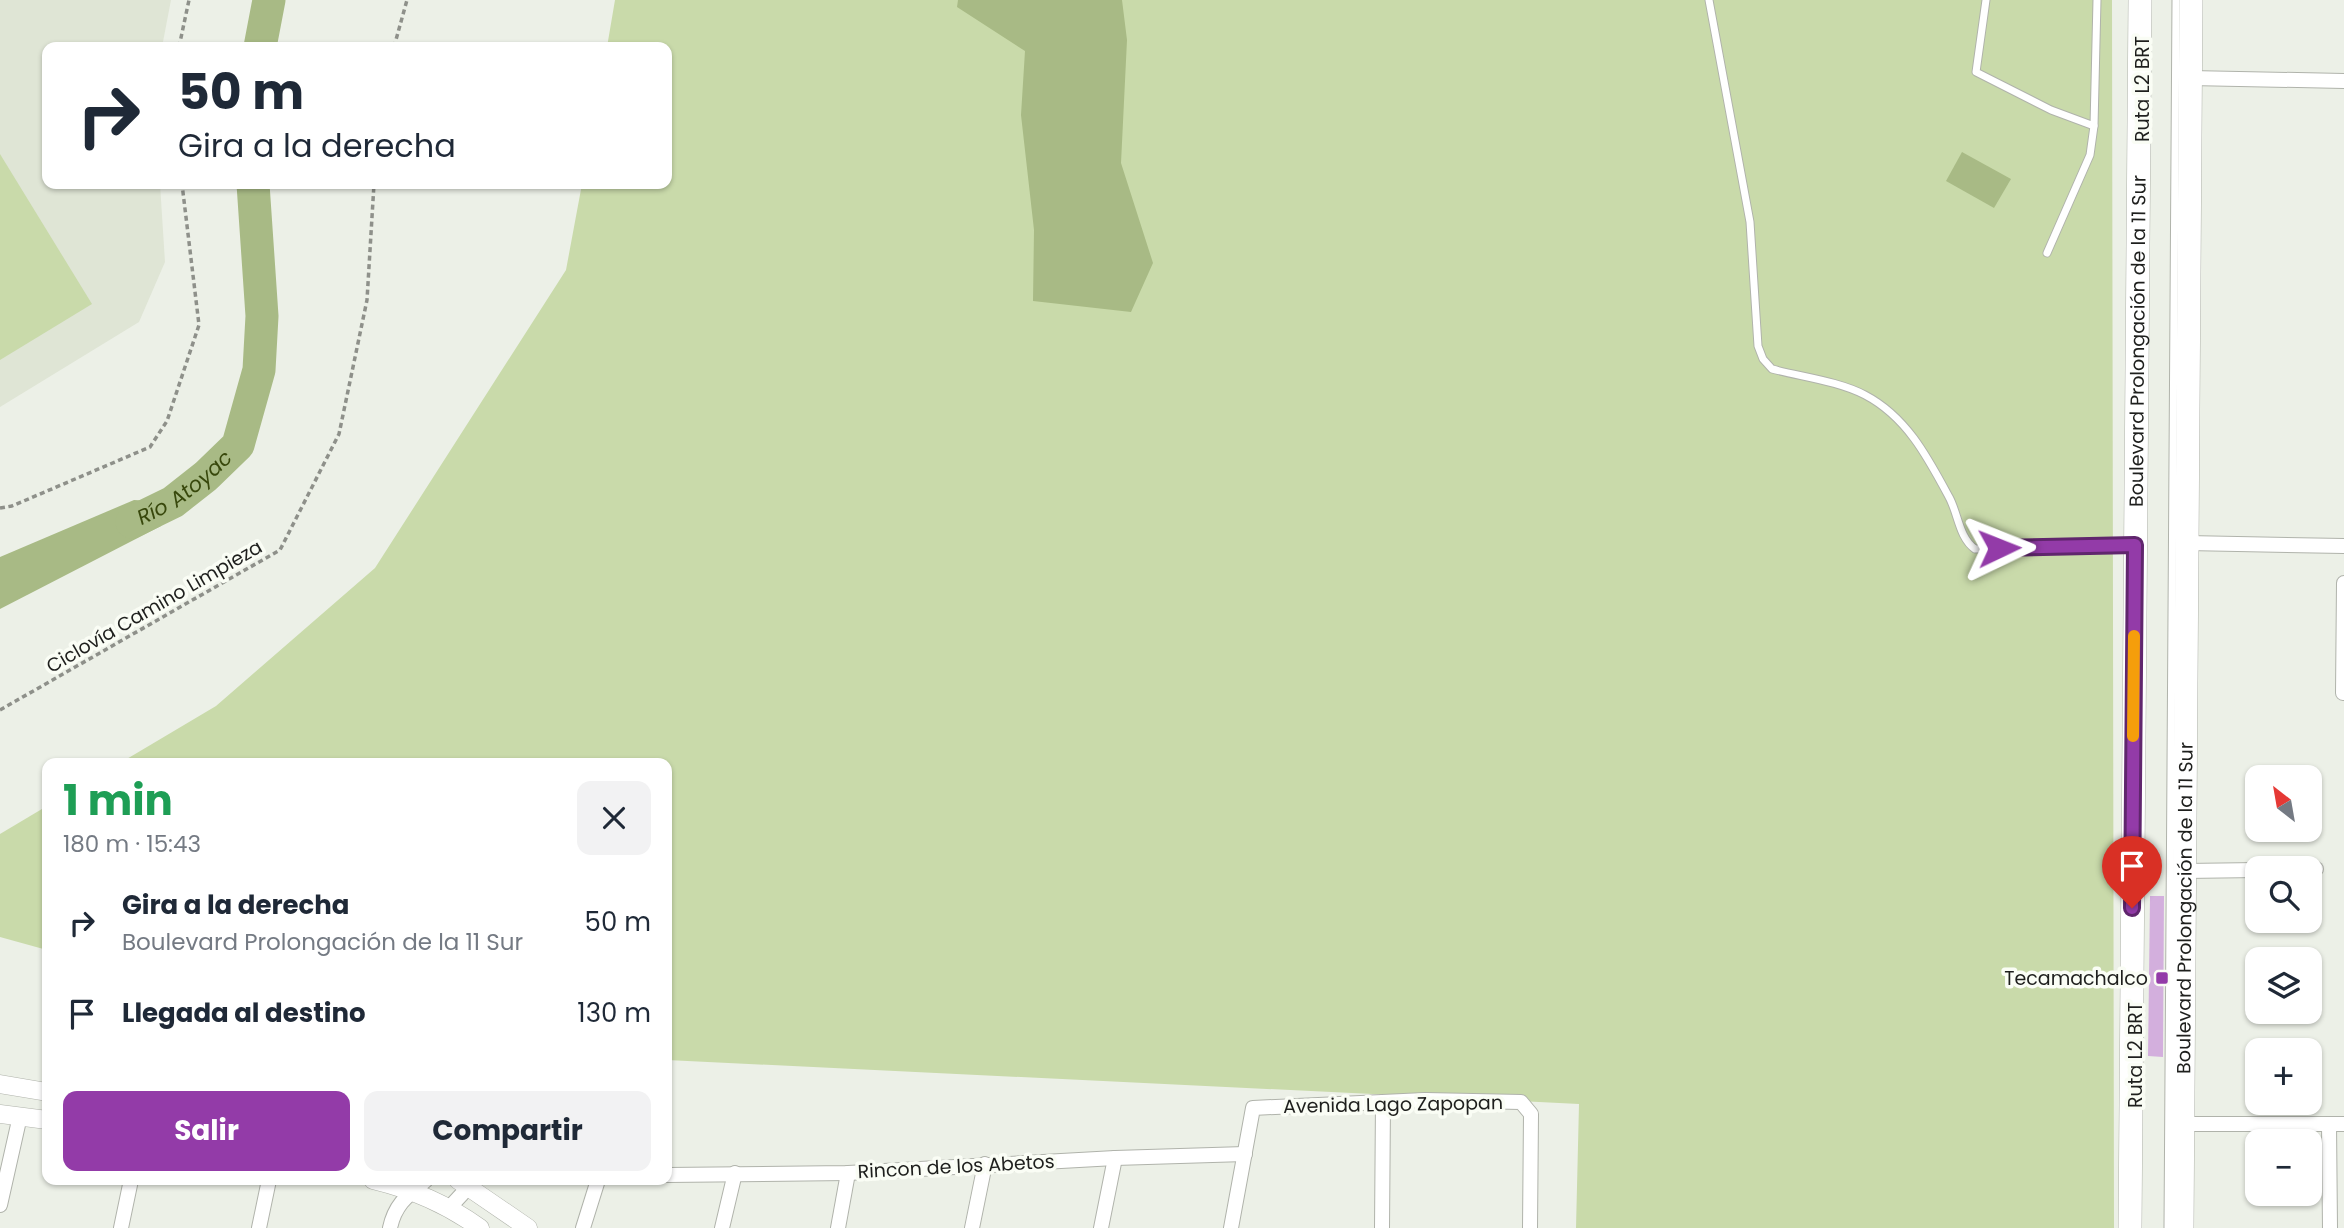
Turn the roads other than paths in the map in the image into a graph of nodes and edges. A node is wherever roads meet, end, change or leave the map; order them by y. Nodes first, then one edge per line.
1 (1709, 0) edge
2 (1986, 0) edge
3 (2097, 0) edge
4 (2142, 0) edge
5 (2176, 0) edge
6 (2191, 0) edge
7 (2190, 78) junction
8 (2344, 81) edge
9 (2094, 126) junction
10 (2047, 253) dead end
11 (2187, 543) junction
12 (2135, 545) junction
13 (2344, 546) edge
14 (2344, 583) edge
15 (2343, 693) edge
16 (2245, 870) edge
17 (2185, 871) junction
18 (0, 1084) edge
19 (42, 1091) edge
20 (1383, 1102) junction
21 (0, 1114) edge
22 (20, 1116) junction
23 (42, 1119) edge
24 (2183, 1124) junction
25 (2337, 1124) edge
26 (1245, 1154) junction
27 (1115, 1158) junction
28 (985, 1164) junction
29 (735, 1172) junction
30 (848, 1173) junction
31 (672, 1175) edge
32 (130, 1185) edge
33 (268, 1185) edge
34 (420, 1185) edge
35 (464, 1185) edge
36 (472, 1185) edge
37 (596, 1185) edge
38 (0, 1205) edge
39 (450, 1207) junction
40 (121, 1228) edge
41 (259, 1228) edge
42 (390, 1228) edge
43 (480, 1228) edge
44 (528, 1228) edge
45 (583, 1228) edge
46 (722, 1228) edge
47 (838, 1228) edge
48 (972, 1228) edge
49 (1101, 1228) edge
50 (1231, 1228) edge
51 (1382, 1228) edge
52 (1530, 1228) edge
53 (2132, 1228) edge
54 (2168, 1228) edge
55 (2182, 1228) edge
56 (2330, 1228) edge

1 - 12 lane
2 - 9 lane
3 - 9 lane
4 - 12 main road, Boulevard Prolongación de la 11 Sur
4 - 53 lane, Ruta L2 BRT
5 - 54 lane, Ruta L2 BRT
6 - 7 main road, Boulevard Prolongación de la 11 Sur
7 - 8 street
7 - 11 main road, Boulevard Prolongación de la 11 Sur
9 - 10 lane
11 - 13 street
11 - 17 main road, Boulevard Prolongación de la 11 Sur
12 - 53 main road, Boulevard Prolongación de la 11 Sur
14 - 15 street
16 - 17 street
17 - 24 main road, Boulevard Prolongación de la 11 Sur
18 - 19 street
20 - 26 street, Avenida Lago Zapopan
20 - 51 street
20 - 52 street, Avenida Lago Zapopan
21 - 22 street
22 - 23 street
22 - 38 street
24 - 25 street
24 - 55 main road, Boulevard Prolongación de la 11 Sur
25 - 56 street
26 - 27 street, Rincon de los Abetos
26 - 50 street
27 - 28 street, Rincon de los Abetos
27 - 49 street
28 - 30 street, Rincon de los Abetos
28 - 48 street
29 - 30 street, Rincon de los Abetos
29 - 31 street, Rincon de los Abetos
29 - 46 street
30 - 47 street
32 - 40 street
33 - 41 street
34 - 39 street
34 - 42 street
35 - 39 street
36 - 44 street
37 - 45 street
39 - 43 street

